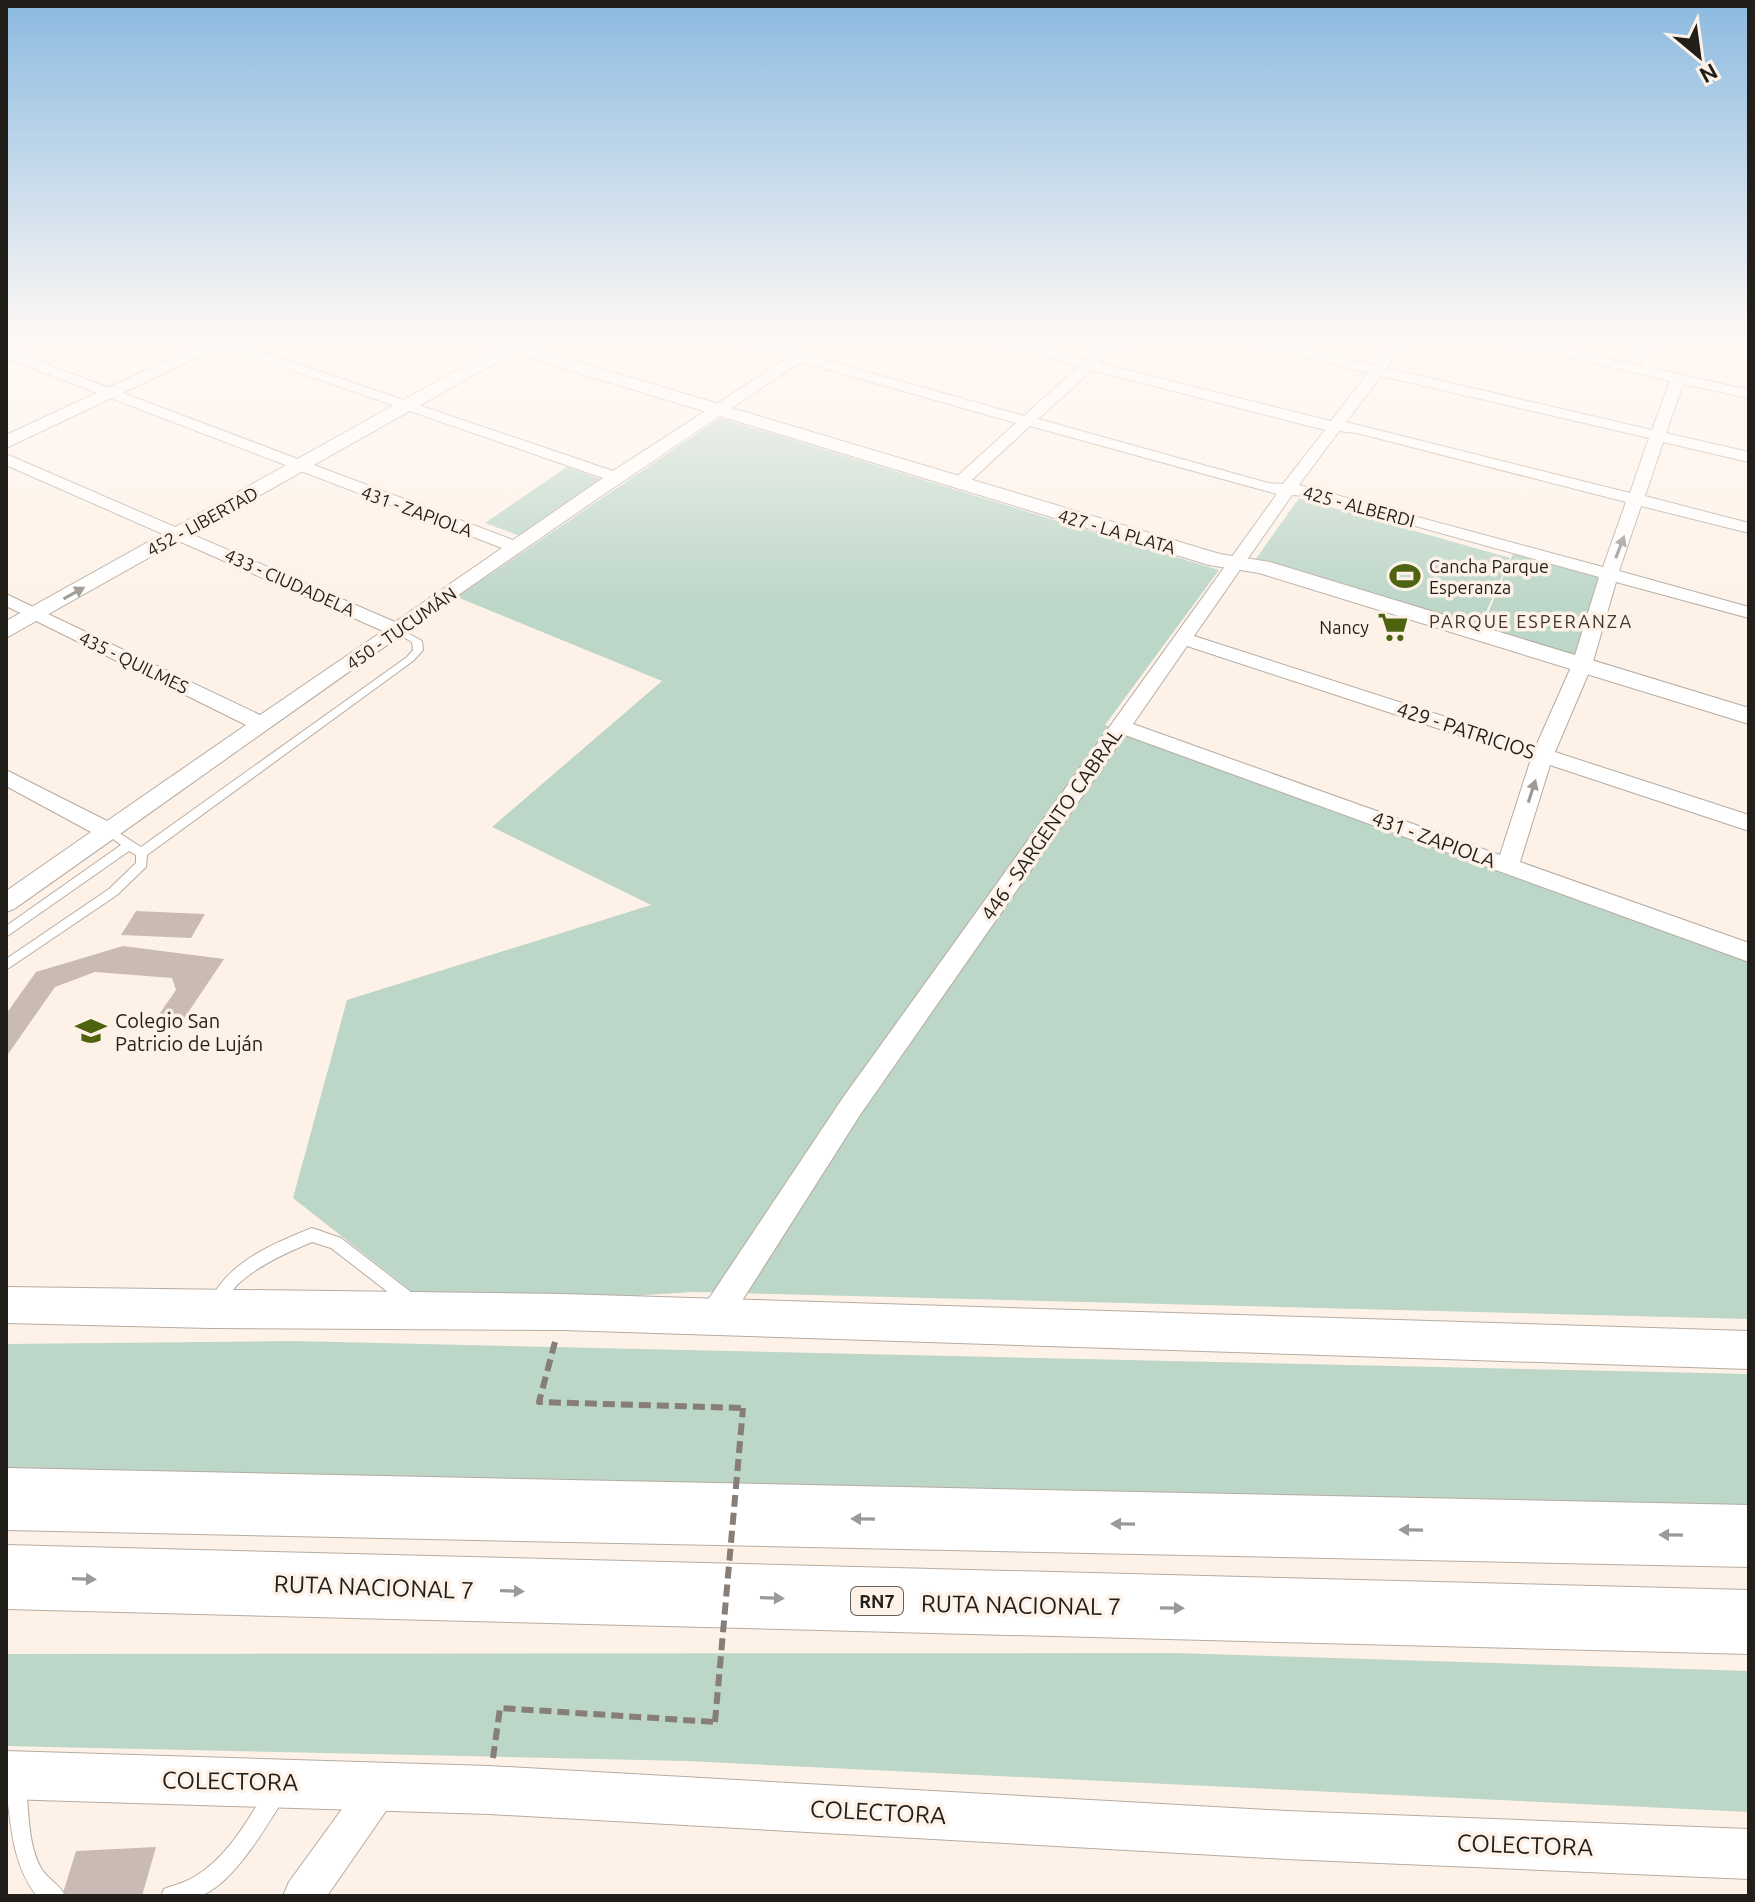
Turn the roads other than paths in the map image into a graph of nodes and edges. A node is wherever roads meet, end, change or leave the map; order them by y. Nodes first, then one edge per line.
1 (35, 429) edge
2 (200, 429) edge
3 (366, 429) edge
4 (476, 429) edge
5 (692, 429) edge
6 (778, 429) edge
7 (1019, 429) edge
8 (1060, 429) edge
9 (1335, 429) edge
10 (1360, 429) edge
11 (1632, 429) edge
12 (1661, 429) edge
13 (1659, 435) junction
14 (6, 442) edge
15 (1749, 457) edge
16 (6, 459) edge
17 (299, 466) junction
18 (615, 477) junction
19 (958, 484) junction
20 (1288, 489) junction
21 (1638, 499) junction
22 (1749, 528) edge
23 (180, 533) junction
24 (515, 547) junction
25 (1235, 564) junction
26 (1609, 574) junction
27 (6, 599) edge
28 (1749, 613) edge
29 (36, 614) junction
30 (397, 630) junction
31 (6, 631) edge
32 (1182, 638) junction
33 (1582, 665) junction
34 (1749, 716) edge
35 (263, 725) junction
36 (1119, 726) junction
37 (1543, 755) junction
38 (6, 777) edge
39 (1749, 823) edge
40 (109, 832) junction
41 (129, 845) junction
42 (141, 853) junction
43 (1508, 865) junction
44 (6, 903) edge
45 (6, 932) edge
46 (1749, 953) edge
47 (6, 965) edge
48 (6, 1305) edge
49 (210, 1310) junction
50 (423, 1311) junction
51 (715, 1316) junction
52 (1749, 1350) edge
53 (6, 1499) edge
54 (1749, 1536) edge
55 (6, 1577) edge
56 (1749, 1622) edge
57 (10, 1775) edge
58 (282, 1782) junction
59 (382, 1785) junction
60 (1749, 1854) edge
61 (55, 1896) edge
62 (171, 1896) edge
63 (303, 1896) edge

1 - 14 street
2 - 17 street, 431 - ZAPIOLA
3 - 17 street, 452 - LIBERTAD
4 - 18 street
5 - 18 street, 450 - TUCUMÁN
6 - 19 street, 427 - LA PLATA
7 - 19 street
8 - 20 street, 425 - ALBERDI
9 - 20 street, 446 - SARGENTO CABRAL
10 - 21 street
11 - 13 street
12 - 13 street
13 - 15 street
13 - 21 street
16 - 23 street, 433 - CIUDADELA
17 - 23 street, 452 - LIBERTAD
17 - 24 street, 431 - ZAPIOLA
18 - 24 street, 450 - TUCUMÁN
19 - 25 street, 427 - LA PLATA
20 - 25 street, 446 - SARGENTO CABRAL
20 - 26 street, 425 - ALBERDI
21 - 22 street
26 -> 21 street
29 -> 23 street, 452 - LIBERTAD
23 - 30 street, 433 - CIUDADELA
24 - 30 street, 450 - TUCUMÁN
25 - 32 street, 446 - SARGENTO CABRAL
25 - 33 street, 427 - LA PLATA
26 - 28 street, 425 - ALBERDI
26 - 33 street
27 - 29 street, 435 - QUILMES
29 - 31 street, 452 - LIBERTAD
29 - 35 street, 435 - QUILMES
30 - 35 street, 450 - TUCUMÁN
30 - 42 lane
32 - 36 street, 446 - SARGENTO CABRAL
32 - 37 street, 429 - PATRICIOS
33 - 34 street, 427 - LA PLATA
33 - 37 street
35 - 40 street, 450 - TUCUMÁN
36 - 43 street, 431 - ZAPIOLA
36 - 51 street, 446 - SARGENTO CABRAL
37 - 39 street, 429 - PATRICIOS
43 -> 37 street
38 - 40 street
40 - 41 lane
40 - 44 street, 450 - TUCUMÁN
41 - 42 lane
41 - 45 lane
42 - 47 lane
43 - 46 street, 431 - ZAPIOLA
48 - 49 street
49 - 50 street
49 - 50 lane
50 - 51 street
51 - 52 street
54 -> 53 highway
55 -> 56 highway, RUTA NACIONAL 7 / RN7
57 - 58 street, COLECTORA
57 - 61 lane
58 - 59 street, COLECTORA
58 - 62 lane
59 - 60 street, COLECTORA
59 - 63 street

